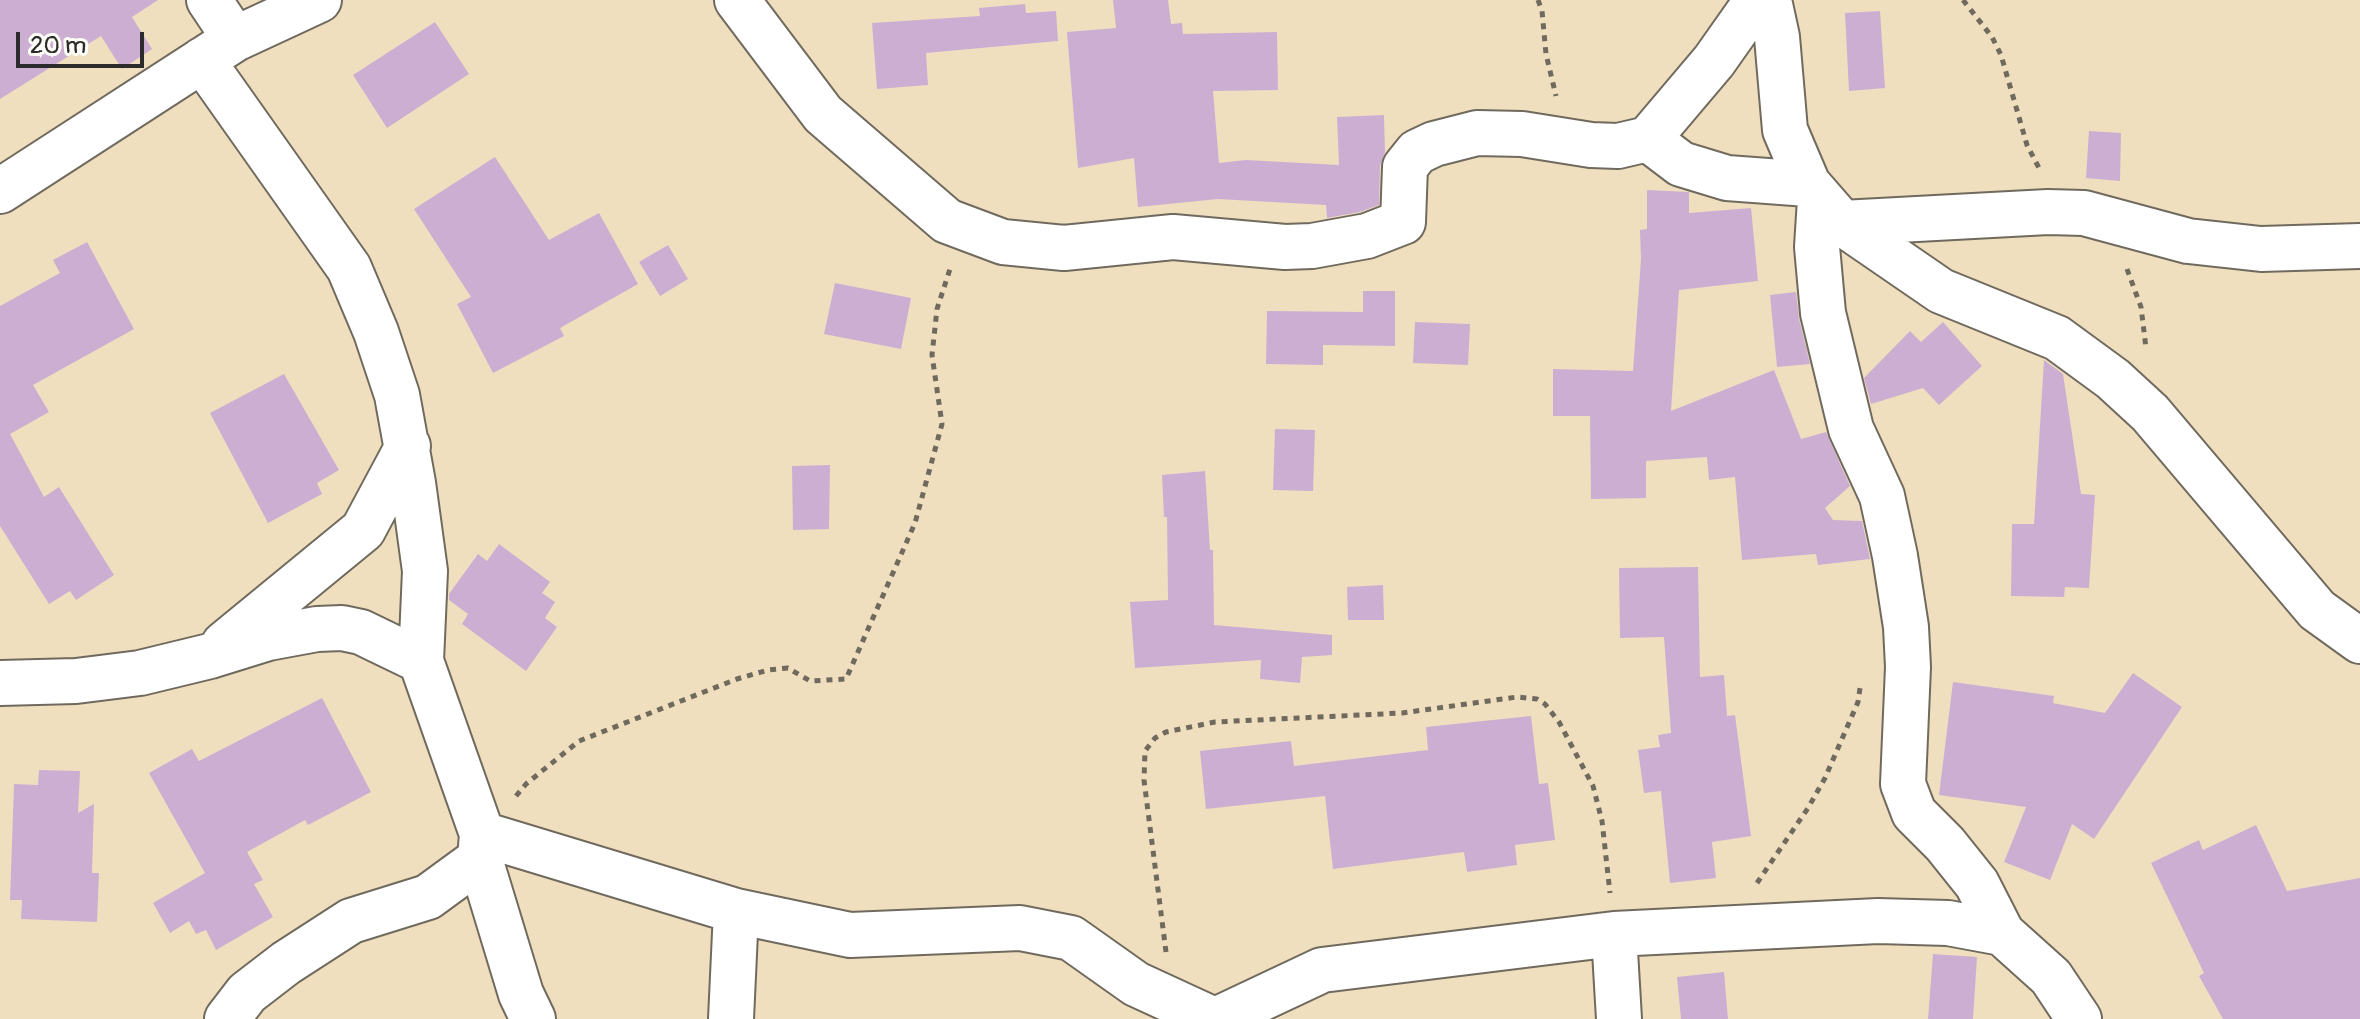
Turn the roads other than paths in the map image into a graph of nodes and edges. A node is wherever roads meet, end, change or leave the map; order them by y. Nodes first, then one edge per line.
1 (209, 0) edge
2 (319, 0) edge
3 (737, 0) edge
4 (1757, 0) edge
5 (1769, 0) edge
6 (218, 49) junction
7 (1648, 139) junction
8 (0, 191) edge
9 (1823, 202) junction
10 (2360, 246) edge
11 (408, 446) junction
12 (2360, 641) edge
13 (210, 656) junction
14 (421, 661) junction
15 (0, 683) edge
16 (481, 846) junction
17 (736, 911) junction
18 (2002, 933) junction
19 (1614, 934) junction
20 (1203, 1014) edge
21 (227, 1019) edge
22 (533, 1019) edge
23 (731, 1019) edge
24 (1619, 1019) edge
25 (2079, 1019) edge

1 - 6 street
2 - 6 street
3 - 7 street
4 - 7 street
5 - 9 street
6 - 8 street
6 - 11 street
7 - 9 street
9 - 10 street
9 - 12 street
9 - 18 street
11 - 13 street
11 - 14 street
13 - 14 street
13 - 15 street
14 - 16 street
16 - 17 street
16 - 21 street
16 - 22 street
17 - 20 street
17 - 23 street
18 - 19 street
18 - 25 street
19 - 20 street
19 - 24 street

